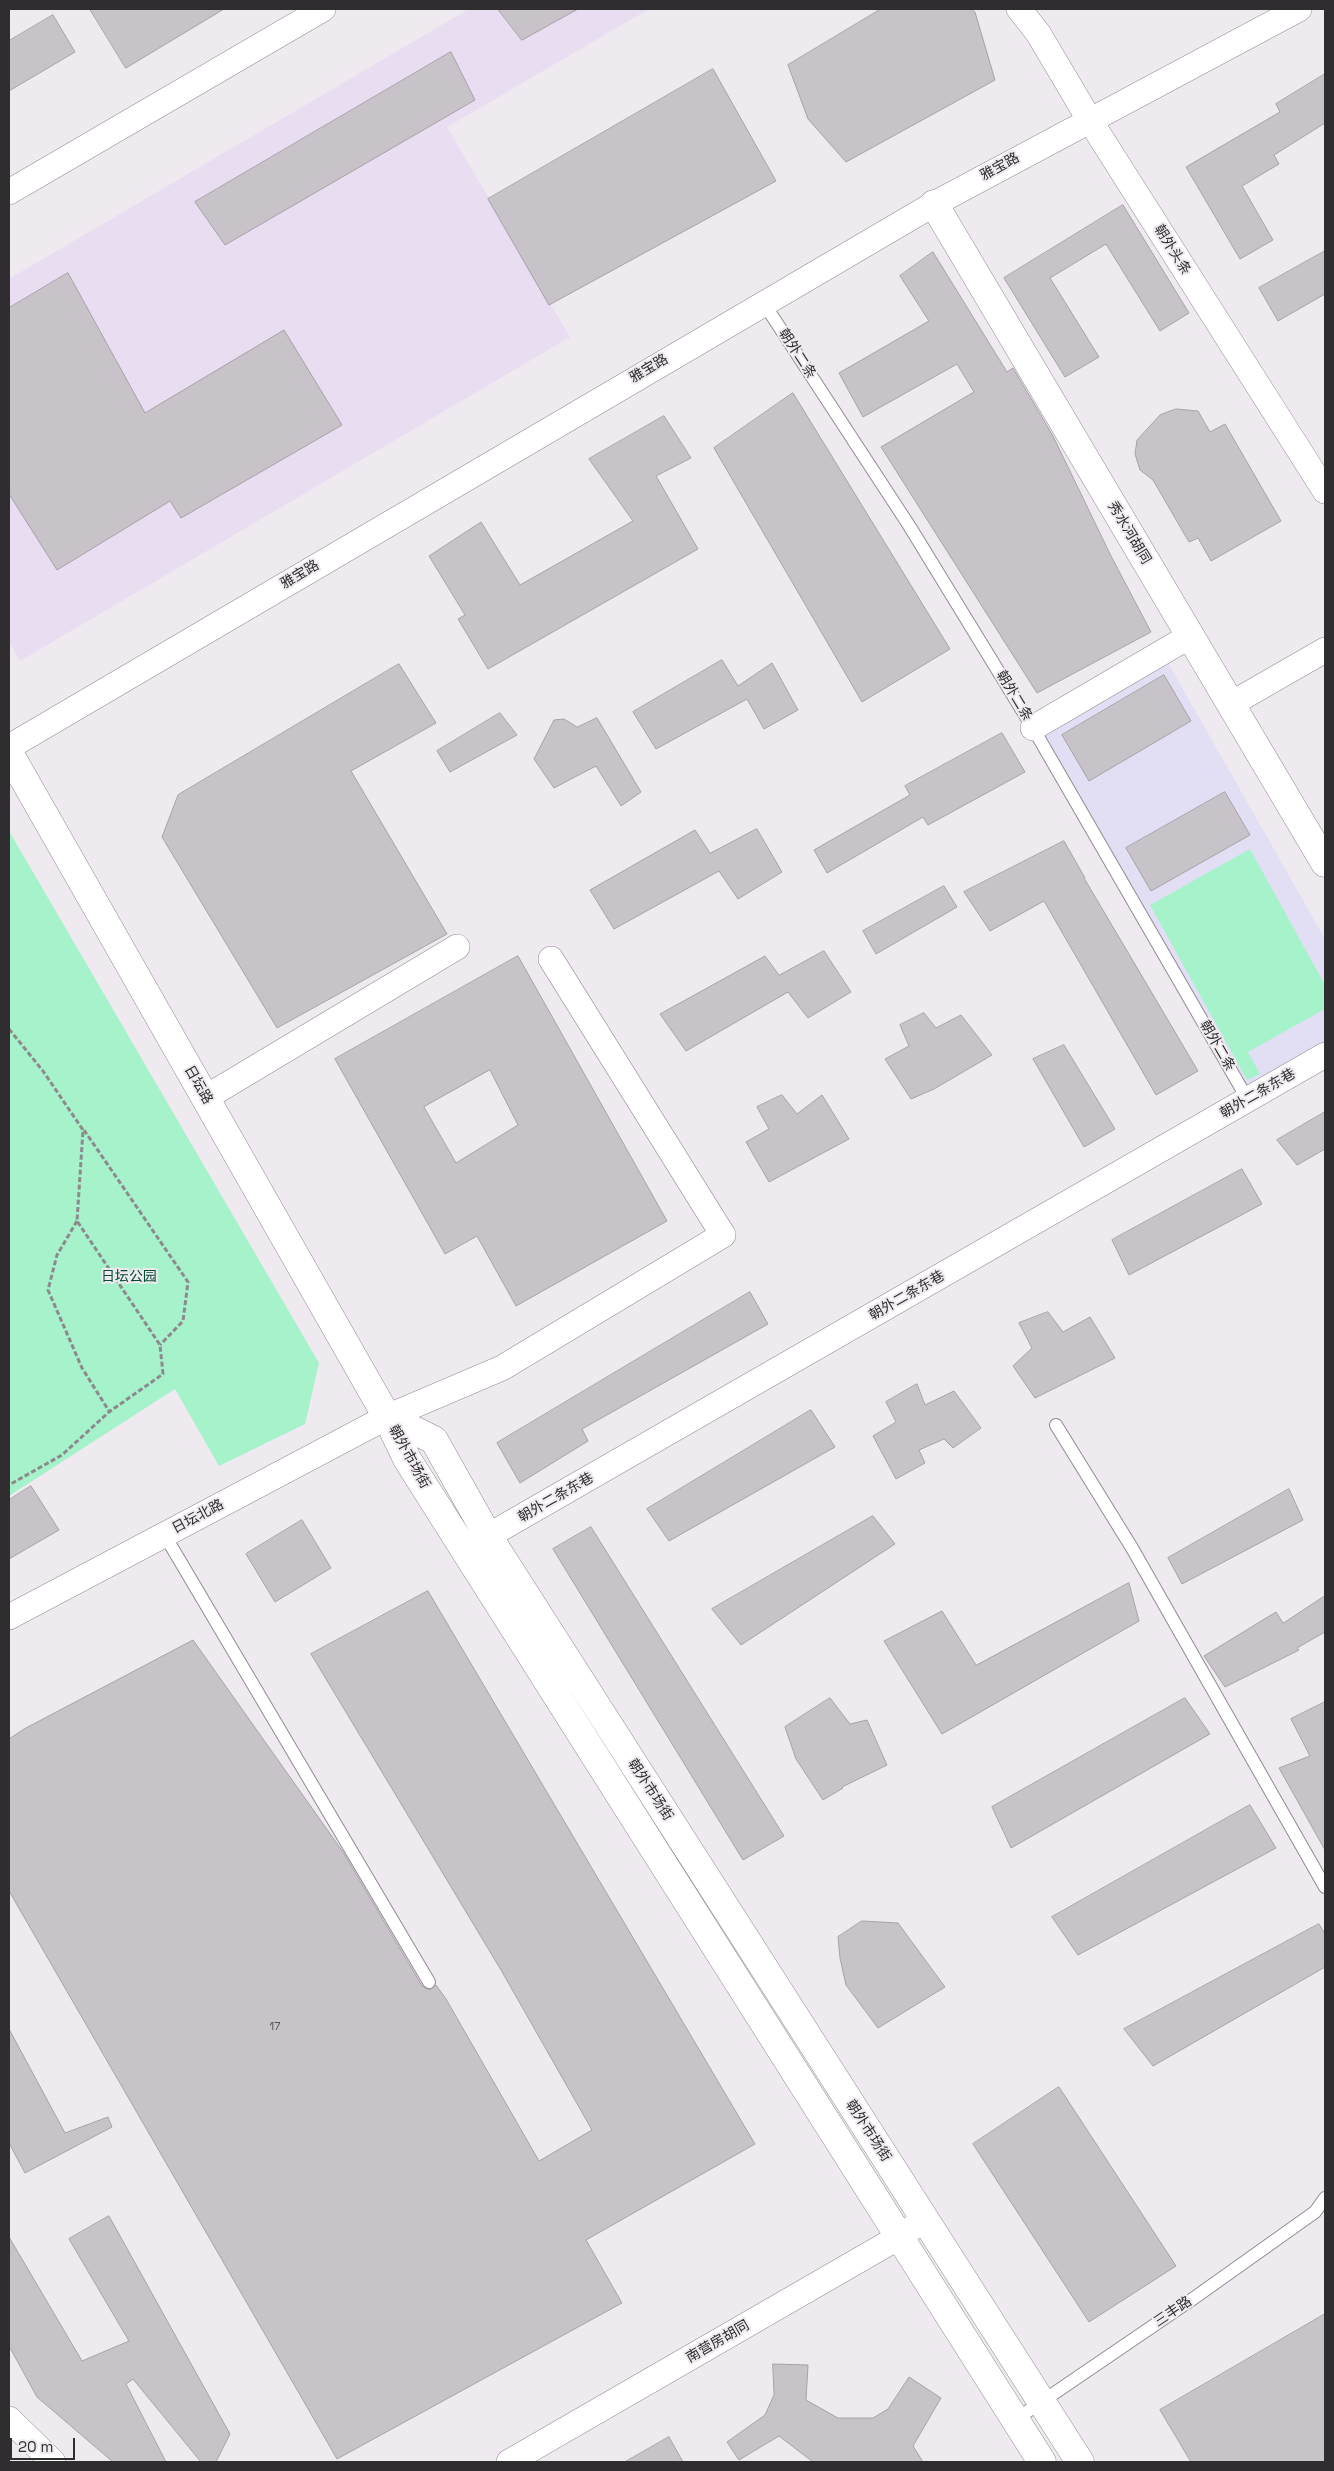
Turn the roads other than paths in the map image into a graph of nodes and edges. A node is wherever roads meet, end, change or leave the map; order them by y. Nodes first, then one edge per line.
1 (323, 9) edge
2 (1019, 9) edge
3 (1299, 9) edge
4 (1089, 119) junction
5 (9, 192) edge
6 (934, 204) junction
7 (763, 302) junction
8 (1325, 491) edge
9 (1190, 636) junction
10 (1325, 650) edge
11 (1231, 704) junction
12 (1033, 728) junction
13 (9, 747) edge
14 (9, 753) edge
15 (1325, 863) edge
16 (457, 947) dead end
17 (552, 959) dead end
18 (1325, 1055) edge
19 (205, 1098) junction
20 (1248, 1100) junction
21 (387, 1417) junction
22 (1056, 1425) dead end
23 (164, 1534) junction
24 (488, 1536) junction
25 (9, 1617) edge
26 (1325, 1888) edge
27 (429, 1982) dead end
28 (1325, 2198) edge
29 (925, 2219) junction
30 (899, 2237) junction
31 (1041, 2402) junction
32 (9, 2419) edge
33 (1015, 2420) junction
34 (53, 2462) edge
35 (509, 2462) edge
36 (1042, 2462) edge
37 (1080, 2462) edge

1 - 5 street
2 - 4 street, 朝外头条
3 - 4 street, 雅宝路
4 - 6 street, 雅宝路
4 - 8 street, 朝外头条
6 - 7 street, 雅宝路
6 - 9 main road, 秀水河胡同
7 - 12 lane, 朝外二条
7 - 13 street, 雅宝路
9 - 11 main road, 秀水河胡同
9 - 12 street
10 - 11 street
11 - 15 main road, 秀水河胡同
12 - 20 lane, 朝外二条
14 - 19 main road, 日坛路
16 - 19 street
17 - 21 street, 日坛北路
18 - 20 street, 朝外二条东巷
19 - 21 main road, 日坛路
20 - 24 street, 朝外二条东巷
21 - 23 street, 日坛北路
21 - 24 main road, 朝外市场街
21 - 30 main road, 朝外市场街
22 - 26 lane
23 - 25 street, 日坛北路
23 - 27 lane
24 - 29 main road, 朝外市场街
28 - 31 lane, 三丰路
29 - 30 street, 南营房胡同
29 - 31 main road, 朝外市场街
30 - 33 main road, 朝外市场街
30 - 35 street, 南营房胡同
31 - 33 lane, 三丰路
31 - 37 main road, 朝外市场街
32 - 34 street
33 - 36 main road, 朝外市场街

